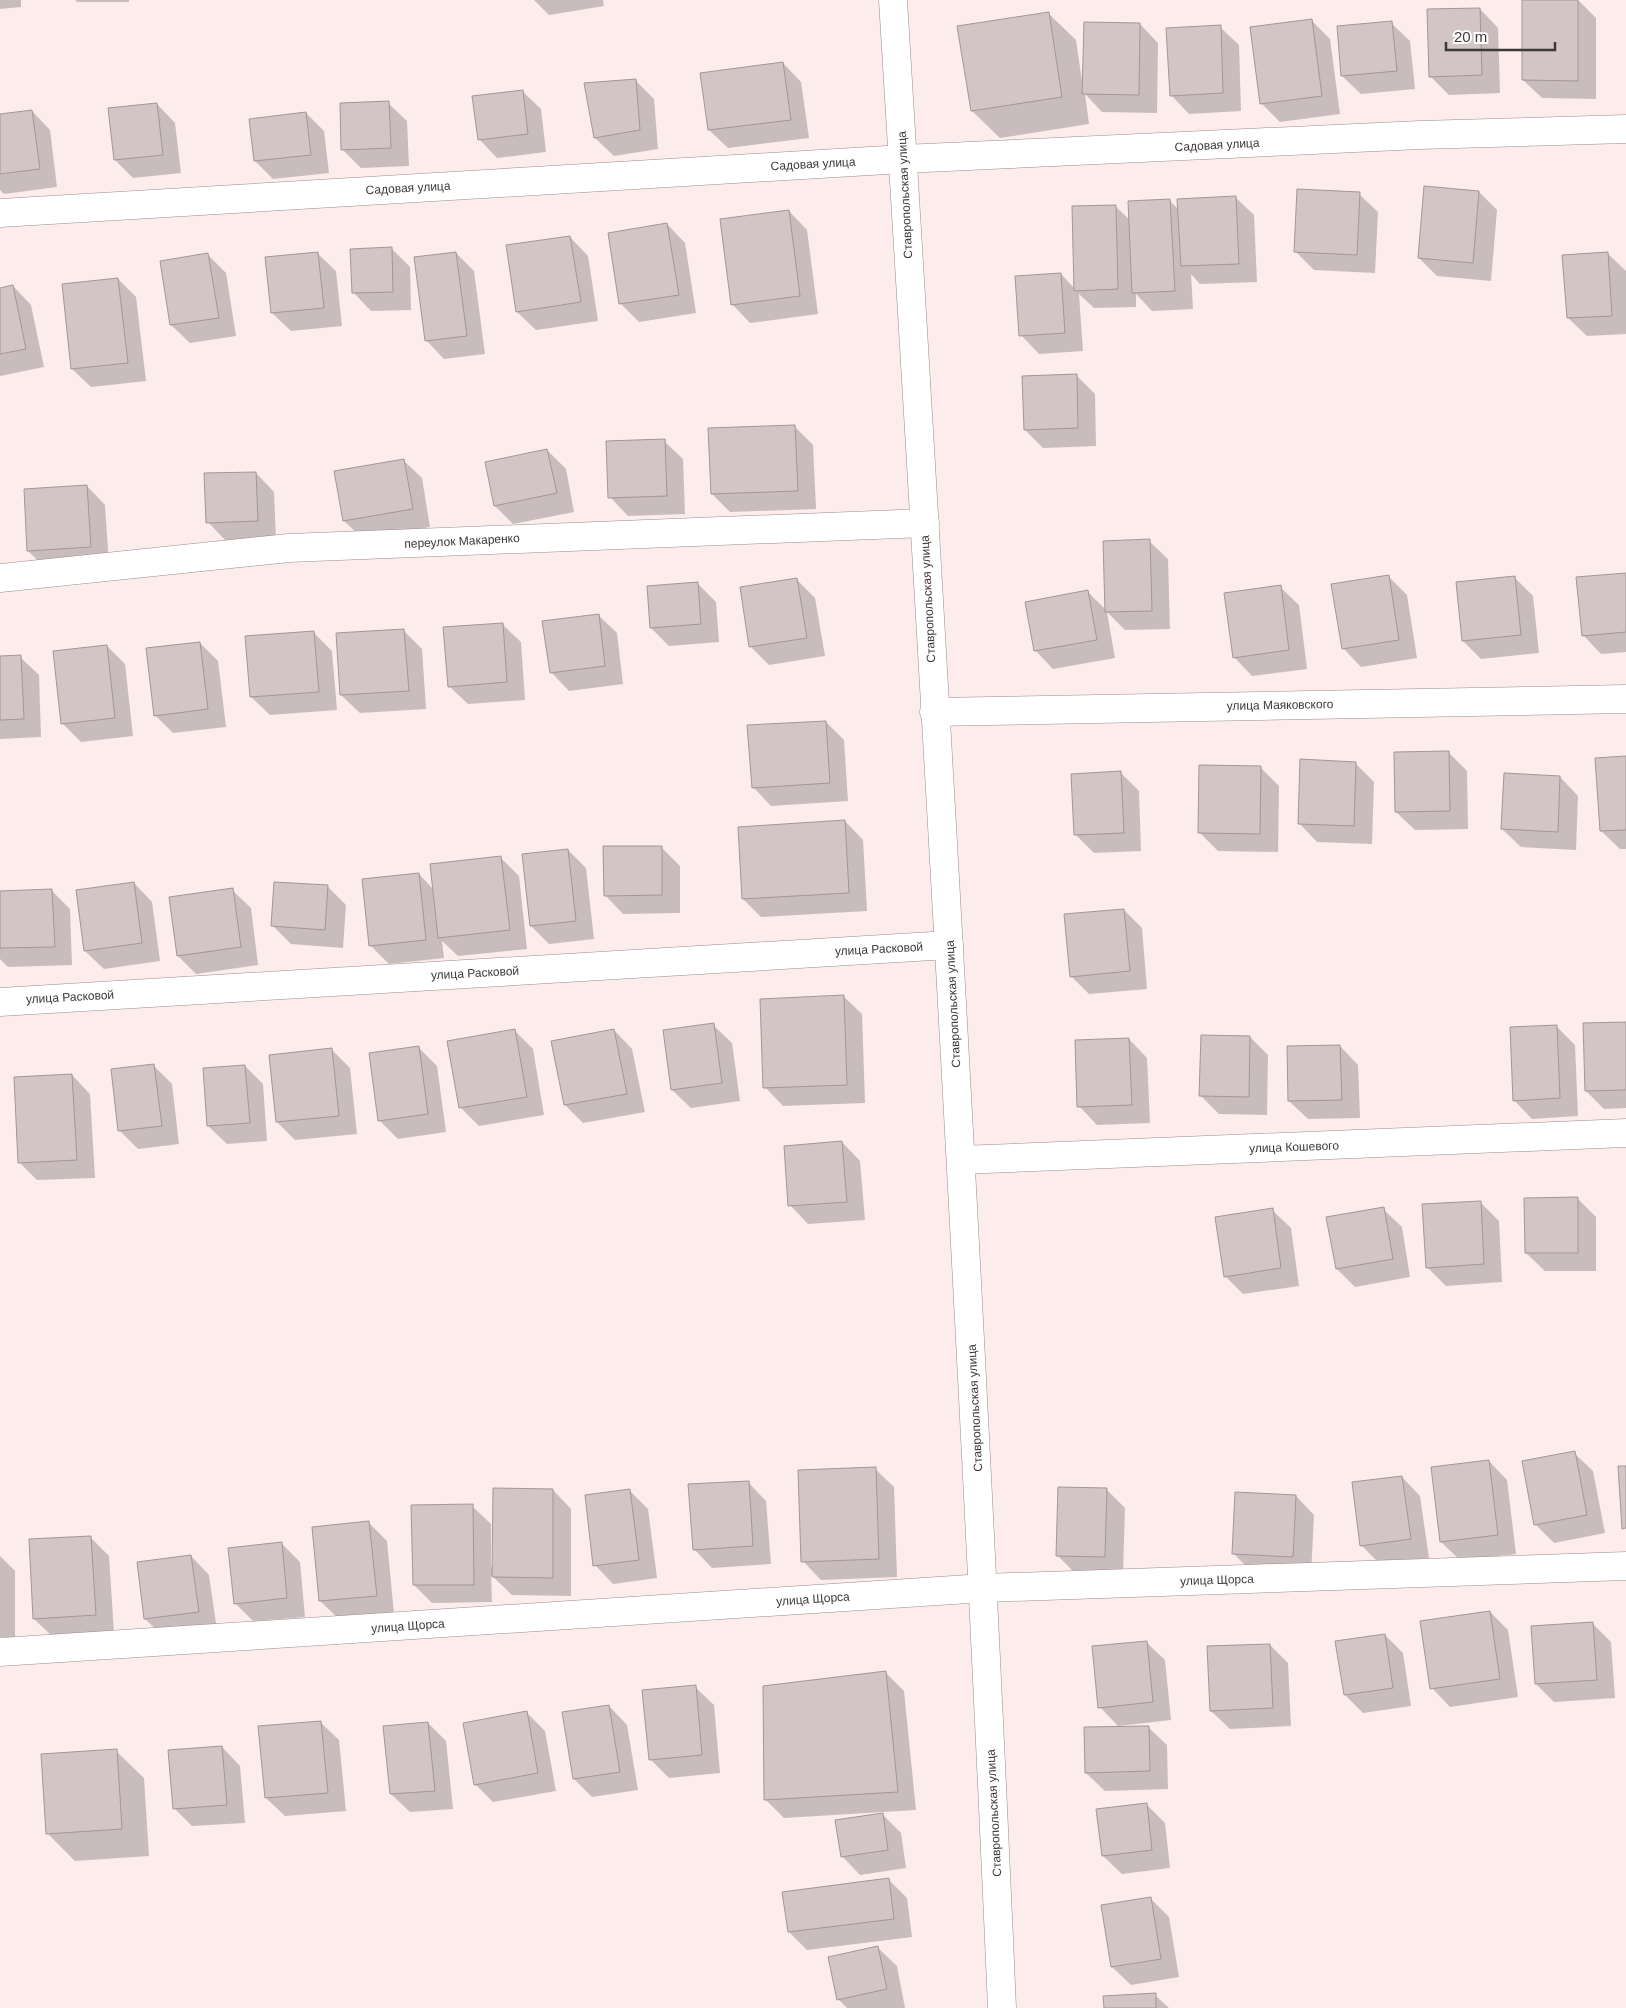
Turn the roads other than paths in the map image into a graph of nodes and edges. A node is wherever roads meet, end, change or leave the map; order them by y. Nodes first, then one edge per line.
1 (893, 0) edge
2 (1626, 129) edge
3 (903, 159) junction
4 (0, 213) edge
5 (924, 523) junction
6 (0, 578) edge
7 (1626, 699) edge
8 (934, 712) junction
9 (949, 945) junction
10 (0, 1002) edge
11 (1626, 1133) edge
12 (962, 1160) junction
13 (1626, 1566) edge
14 (984, 1588) junction
15 (0, 1652) edge
16 (1002, 2008) edge

1 - 3 street, Ставропольская улица
2 - 3 street, Садовая улица
3 - 4 street, Садовая улица
3 - 5 street, Ставропольская улица
5 - 6 street, переулок Макаренко
5 - 8 street, Ставропольская улица
7 - 8 street, улица Маяковского
8 - 9 street, Ставропольская улица
9 - 10 street, улица Расковой
9 - 12 street, Ставропольская улица
11 - 12 street, улица Кошевого
12 - 14 street, Ставропольская улица
13 - 14 street, улица Щорса
14 - 15 street, улица Щорса
14 - 16 street, Ставропольская улица

